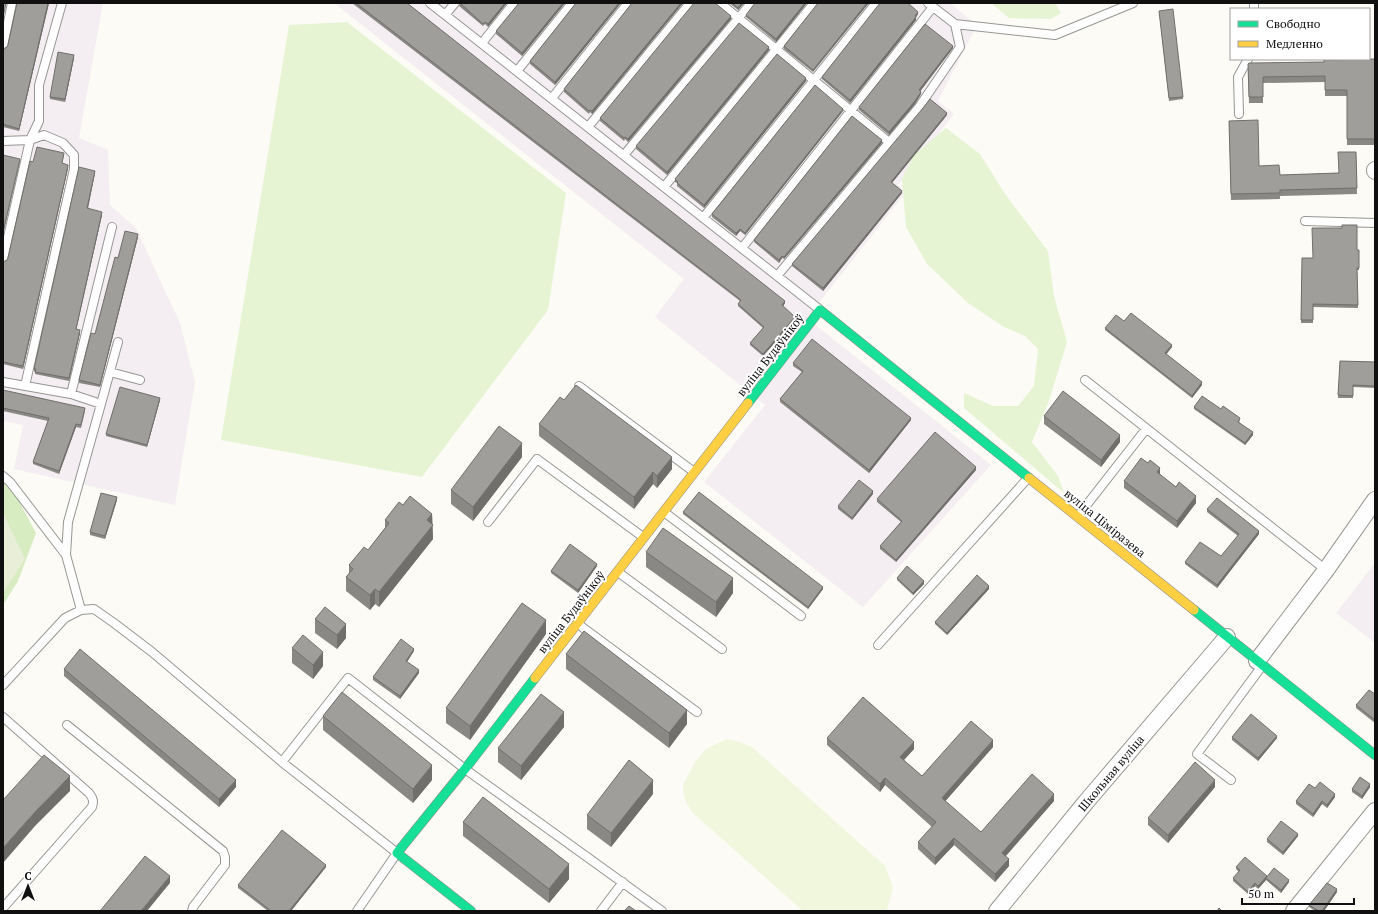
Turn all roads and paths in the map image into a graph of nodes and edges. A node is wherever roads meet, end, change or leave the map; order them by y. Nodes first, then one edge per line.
1 (12, 3) edge
2 (62, 3) edge
3 (430, 3) edge
4 (455, 3) edge
5 (514, 3) edge
6 (572, 3) edge
7 (628, 3) edge
8 (690, 3) edge
9 (720, 3) edge
10 (751, 3) edge
11 (814, 3) edge
12 (876, 3) edge
13 (1133, 3) edge
14 (931, 5) edge
15 (445, 15) junction
16 (738, 18) junction
17 (955, 24) junction
18 (482, 43) junction
19 (3, 46) edge
20 (776, 49) junction
21 (1247, 60) edge
22 (517, 71) junction
23 (814, 80) junction
24 (552, 98) junction
25 (851, 111) junction
26 (1239, 114) dead end
27 (588, 127) junction
28 (30, 140) junction
29 (3, 141) edge
30 (889, 142) junction
31 (624, 156) junction
32 (664, 187) junction
33 (703, 218) junction
34 (1305, 220) dead end
35 (1375, 223) edge
36 (112, 227) dead end
37 (742, 248) junction
38 (3, 259) edge
39 (777, 276) junction
40 (820, 310) junction
41 (118, 342) dead end
42 (110, 372) junction
43 (140, 380) dead end
44 (1085, 380) dead end
45 (3, 382) edge
46 (24, 386) junction
47 (579, 386) edge
48 (71, 394) junction
49 (101, 404) junction
50 (1146, 429) junction
51 (694, 472) junction
52 (3, 476) edge
53 (1028, 477) junction
54 (1375, 500) edge
55 (664, 512) junction
56 (1077, 517) junction
57 (488, 522) dead end
58 (644, 538) junction
59 (66, 555) junction
60 (1326, 570) junction
61 (617, 571) junction
62 (81, 610) junction
63 (801, 616) dead end
64 (577, 623) junction
65 (1227, 637) junction
66 (878, 645) dead end
67 (722, 649) dead end
68 (1260, 663) junction
69 (3, 685) edge
70 (697, 712) dead end
71 (3, 717) edge
72 (66, 725) dead end
73 (1375, 755) edge
74 (282, 762) junction
75 (465, 768) junction
76 (1231, 780) dead end
77 (1375, 811) edge
78 (397, 853) junction
79 (622, 882) junction
80 (3, 908) edge
81 (192, 911) edge
82 (357, 911) edge
83 (471, 911) edge
84 (601, 911) edge
85 (662, 911) edge
86 (997, 911) edge
87 (1294, 911) edge

1 - 19 lane
2 - 28 lane
3 - 15 lane
4 - 15 lane
5 - 18 lane
6 - 22 lane
7 - 24 lane
8 - 27 lane
9 - 16 lane
10 - 16 lane
11 - 20 lane
12 - 23 lane
13 - 17 lane
14 - 17 lane
14 - 25 lane
15 - 18 lane
16 - 20 lane
16 - 31 lane
17 - 30 lane
18 - 22 lane
20 - 23 lane
20 - 32 lane
21 - 26 lane
22 - 24 lane
23 - 25 lane
23 - 33 lane
24 - 27 lane
25 - 30 lane
25 - 37 lane
27 - 31 lane
28 - 29 lane
28 - 38 lane
28 - 46 lane
30 - 39 lane
31 - 32 lane
32 - 33 lane
33 - 37 lane
34 - 35 lane
36 - 48 lane
37 - 39 lane
39 - 40 lane
40 - 51 street, вуліца Будаўнікоў
40 - 53 street, вуліца Ціміразева
41 - 42 lane
42 - 43 lane
42 - 49 lane
44 - 50 lane
45 - 46 lane
46 - 48 lane
47 - 51 lane
48 - 49 lane
49 - 59 lane
50 - 56 lane
50 - 60 lane
51 - 55 street, вуліца Будаўнікоў
52 - 59 lane
53 - 56 street, вуліца Ціміразева
53 - 66 lane
54 - 60 street
55 - 58 street, вуліца Будаўнікоў
55 - 63 lane
56 - 65 street, вуліца Ціміразева
57 - 58 lane
58 - 61 street, вуліца Будаўнікоў
59 - 62 lane
60 - 68 street
61 - 64 street, вуліца Будаўнікоў
61 - 67 lane
62 - 69 lane
62 - 74 lane
64 - 70 lane
64 - 75 street, вуліца Будаўнікоў
65 - 68 street, вуліца Ціміразева
65 - 86 street, Школьная вуліца
68 - 73 street, вуліца Ціміразева
68 - 76 lane
71 - 80 lane
72 - 81 lane
74 - 75 lane
74 - 78 lane
75 - 78 street, вуліца Будаўнікоў
75 - 79 lane
77 - 87 street
78 - 82 lane
78 - 83 street
79 - 84 lane
79 - 85 lane

